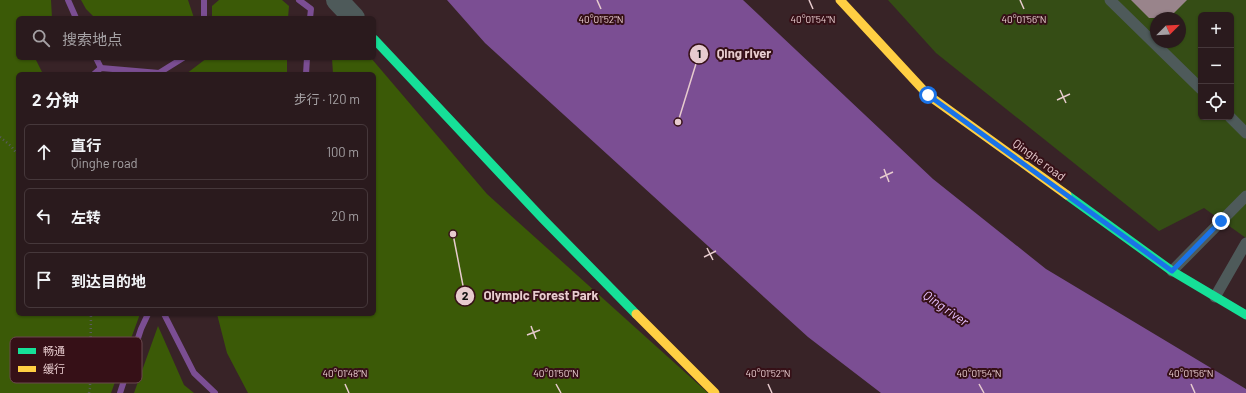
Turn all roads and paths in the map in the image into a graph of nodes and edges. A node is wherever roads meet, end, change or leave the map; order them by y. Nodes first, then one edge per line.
1 (337, 0) edge
2 (840, 0) edge
3 (1110, 0) edge
4 (352, 16) edge
5 (376, 41) edge
6 (1198, 86) edge
7 (1233, 120) edge
8 (1246, 133) edge
9 (0, 137) edge
10 (16, 153) edge
11 (1246, 196) edge
12 (1246, 243) edge
13 (1172, 271) junction
14 (1215, 297) junction
15 (1246, 315) edge
16 (91, 316) edge
17 (91, 337) edge
18 (90, 383) edge
19 (89, 393) edge
20 (715, 393) edge

1 - 4 street
2 - 13 street, Qinghe road
3 - 6 lane
5 - 20 street
7 - 8 lane
9 - 10 path
11 - 13 lane
12 - 14 lane
13 - 14 street, Qinghe road
14 - 15 street, Qinghe road
16 - 17 path
18 - 19 path

